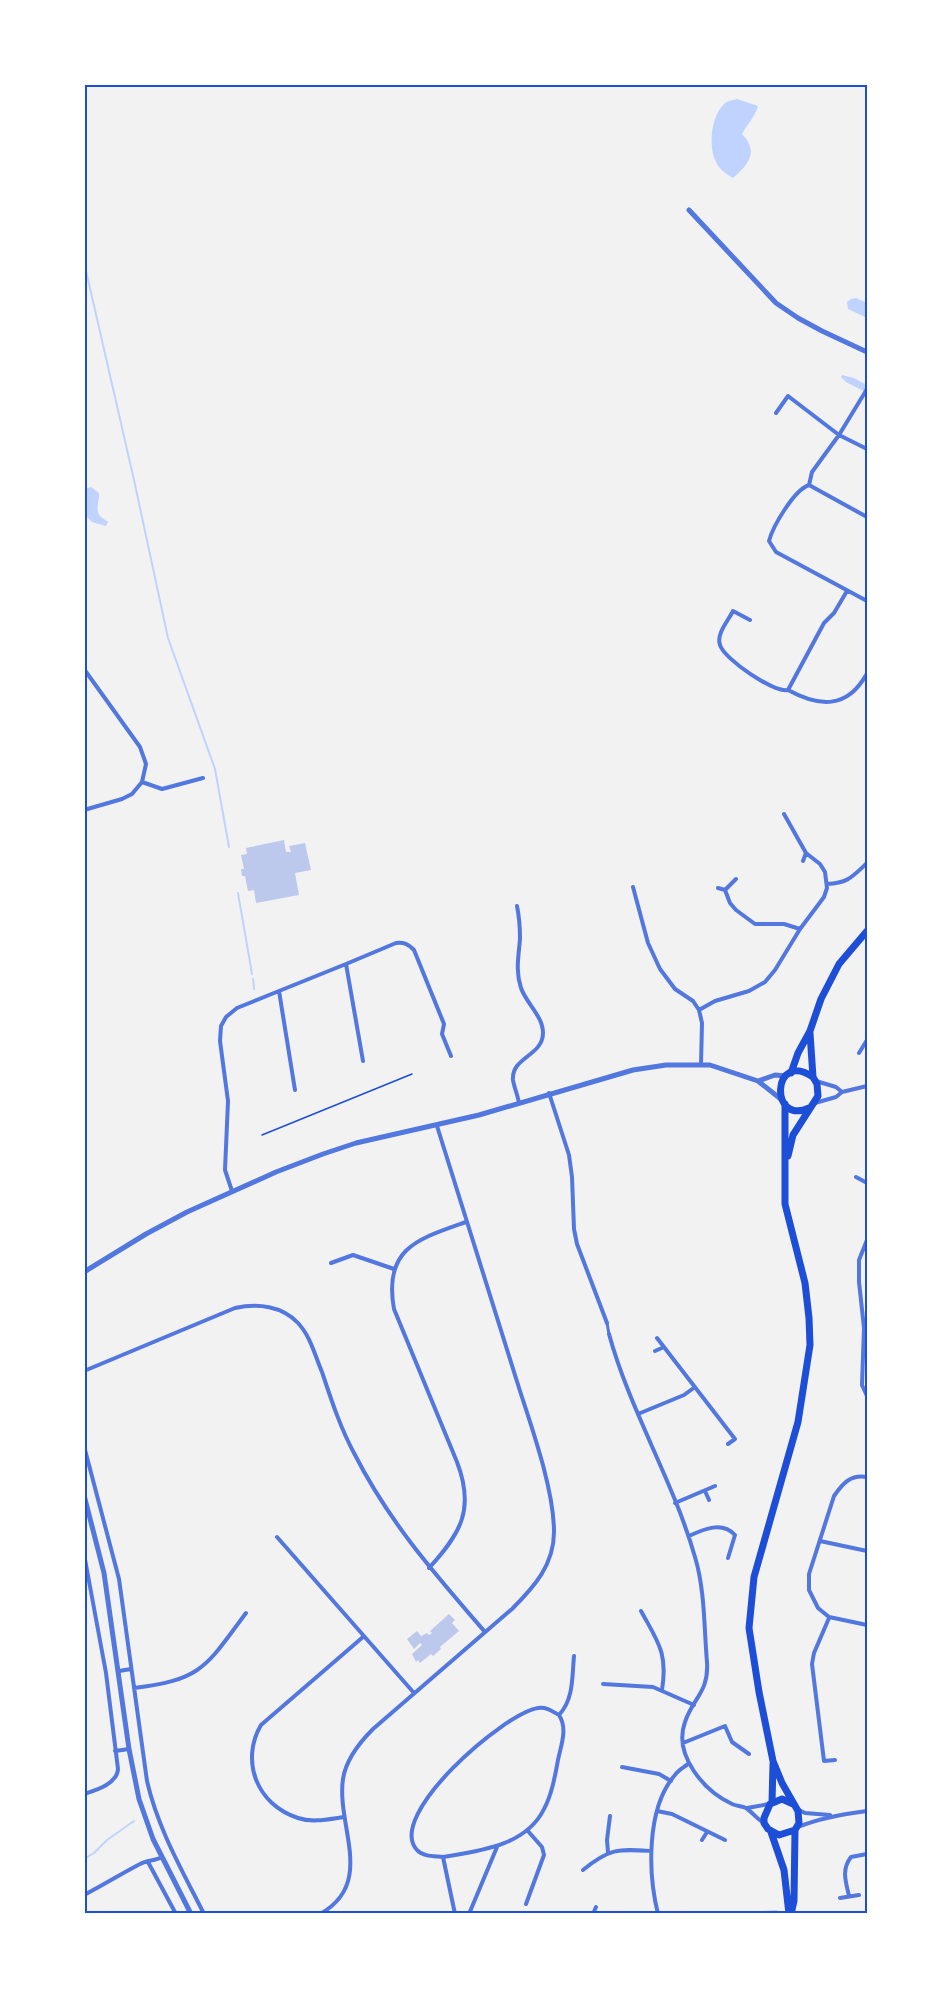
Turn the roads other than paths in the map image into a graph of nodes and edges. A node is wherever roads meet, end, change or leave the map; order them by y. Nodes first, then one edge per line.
1 (688, 210) dead end
2 (867, 352) edge
3 (867, 389) edge
4 (776, 413) dead end
5 (839, 435) junction
6 (867, 449) edge
7 (809, 485) junction
8 (867, 517) edge
9 (847, 591) junction
10 (867, 601) edge
11 (750, 620) dead end
12 (84, 669) edge
13 (866, 675) edge
14 (786, 690) junction
15 (203, 778) dead end
16 (142, 782) junction
17 (84, 810) edge
18 (784, 814) dead end
19 (806, 853) junction
20 (803, 861) dead end
21 (867, 863) edge
22 (736, 879) dead end
23 (827, 884) junction
24 (633, 887) dead end
25 (718, 888) dead end
26 (725, 890) junction
27 (517, 906) dead end
28 (800, 929) junction
29 (867, 932) edge
30 (346, 964) junction
31 (279, 991) junction
32 (699, 1010) junction
33 (810, 1031) junction
34 (867, 1040) edge
35 (859, 1053) dead end
36 (451, 1056) dead end
37 (363, 1061) dead end
38 (701, 1064) junction
39 (788, 1074) junction
40 (814, 1079) junction
41 (758, 1081) junction
42 (867, 1086) edge
43 (295, 1090) dead end
44 (842, 1092) junction
45 (549, 1094) junction
46 (519, 1102) junction
47 (783, 1102) junction
48 (812, 1105) junction
49 (437, 1126) junction
50 (783, 1176) junction
51 (856, 1177) dead end
52 (866, 1181) edge
53 (232, 1191) junction
54 (466, 1222) junction
55 (867, 1239) edge
56 (331, 1263) dead end
57 (394, 1269) junction
58 (84, 1272) edge
59 (607, 1323) joint
60 (866, 1328) edge
61 (609, 1334) joint
62 (657, 1338) dead end
63 (664, 1347) junction
64 (656, 1352) dead end
65 (84, 1371) edge
66 (695, 1387) junction
67 (867, 1396) edge
68 (638, 1414) junction
69 (728, 1444) dead end
70 (84, 1446) edge
71 (867, 1477) edge
72 (715, 1486) dead end
73 (705, 1491) junction
74 (84, 1495) edge
75 (709, 1500) dead end
76 (675, 1503) junction
77 (689, 1536) junction
78 (277, 1537) dead end
79 (820, 1541) junction
80 (867, 1551) edge
81 (84, 1554) edge
82 (728, 1558) dead end
83 (429, 1568) junction
84 (641, 1611) dead end
85 (246, 1613) dead end
86 (829, 1617) junction
87 (867, 1625) edge
88 (485, 1632) junction
89 (363, 1637) junction
90 (574, 1656) dead end
91 (131, 1669) junction
92 (119, 1671) junction
93 (603, 1684) dead end
94 (134, 1688) junction
95 (662, 1690) junction
96 (414, 1693) junction
97 (694, 1705) junction
98 (559, 1715) junction
99 (683, 1743) junction
100 (129, 1749) junction
101 (115, 1751) junction
102 (749, 1754) dead end
103 (835, 1760) dead end
104 (773, 1761) junction
105 (689, 1763) junction
106 (622, 1767) dead end
107 (671, 1781) junction
108 (84, 1794) edge
109 (771, 1803) junction
110 (795, 1806) junction
111 (746, 1809) junction
112 (657, 1811) junction
113 (867, 1811) edge
114 (837, 1815) junction
115 (610, 1816) dead end
116 (344, 1817) junction
117 (765, 1823) junction
118 (795, 1829) junction
119 (527, 1830) junction
120 (707, 1832) junction
121 (771, 1832) junction
122 (702, 1840) dead end
123 (725, 1840) dead end
124 (498, 1846) junction
125 (651, 1851) junction
126 (608, 1852) junction
127 (867, 1854) edge
128 (162, 1857) junction
129 (443, 1857) junction
130 (148, 1862) junction
131 (583, 1870) dead end
132 (84, 1895) edge
133 (859, 1895) dead end
134 (849, 1896) junction
135 (840, 1898) dead end
136 (526, 1904) dead end
137 (596, 1907) dead end
138 (176, 1914) edge
139 (191, 1914) edge
140 (204, 1914) edge
141 (320, 1914) edge
142 (455, 1914) edge
143 (469, 1914) edge
144 (593, 1914) edge
145 (658, 1914) edge
146 (790, 1914) edge

1 - 2 street
3 - 5 street
4 - 5 street
5 - 6 street
5 - 7 street
7 - 8 street
7 - 9 street
9 - 10 street
9 - 14 street
11 - 14 street
12 - 16 street
13 - 14 street
15 - 16 street
16 - 17 street
18 - 19 street
19 - 20 street
19 - 23 street
21 - 23 street
22 - 26 street
23 - 28 street
24 - 32 street
25 - 26 street
26 - 28 street
27 - 46 street
28 - 32 street
29 - 33 main road
30 - 31 street
30 - 36 street
30 - 37 street
31 - 43 street
31 - 53 street
32 - 38 street
33 - 39 main road
33 - 40 main road
34 - 35 street
38 - 41 street
38 - 45 street
39 - 40 main road
39 - 41 street
39 - 47 main road
40 - 44 street
40 - 48 main road
41 - 47 street
42 - 44 street
44 - 48 street
45 - 46 street
45 - 59 street
46 - 49 street
47 - 48 main road
47 - 50 main road
48 - 50 main road
49 - 53 street
49 - 54 street
50 - 104 main road
51 - 52 street
53 - 58 street
54 - 57 street
54 - 88 street
55 - 60 street
56 - 57 street
57 - 83 street
59 - 61 street
60 - 67 street
61 - 68 street
62 - 63 street
63 - 64 street
63 - 66 street
65 - 83 street
66 - 68 street
66 - 69 street
68 - 76 street
70 - 91 street
71 - 79 street
72 - 73 street
73 - 75 street
73 - 76 street
74 - 92 street
76 - 77 street
77 - 82 street
77 - 97 street
78 - 89 street
79 - 80 street
79 - 86 street
81 - 101 street
83 - 88 street
84 - 95 street
85 - 94 street
86 - 87 street
86 - 103 street
88 - 96 street
89 - 96 street
89 - 116 street
90 - 98 street
91 - 92 street
91 - 94 street
92 - 100 street
93 - 95 street
94 - 140 street
95 - 97 street
96 - 116 street
97 - 99 street
98 - 119 street
98 - 129 street
99 - 102 street
99 - 105 street
100 - 101 street
100 - 128 street
101 - 108 street
104 - 109 main road
104 - 110 main road
105 - 107 street
105 - 111 street
106 - 107 street
107 - 112 street
109 - 110 main road
109 - 111 street
109 - 117 main road
110 - 114 street
110 - 118 main road
111 - 117 street
112 - 120 street
112 - 125 street
113 - 114 street
114 - 118 street
115 - 126 street
116 - 141 street
117 - 121 main road
118 - 121 main road
118 - 146 main road
119 - 124 street
119 - 136 street
120 - 122 street
120 - 123 street
121 - 146 main road
124 - 129 street
124 - 143 street
125 - 126 street
125 - 145 street
126 - 131 street
127 - 134 street
128 - 130 street
128 - 139 street
129 - 142 street
130 - 132 street
130 - 138 street
133 - 134 street
134 - 135 street
137 - 144 street

